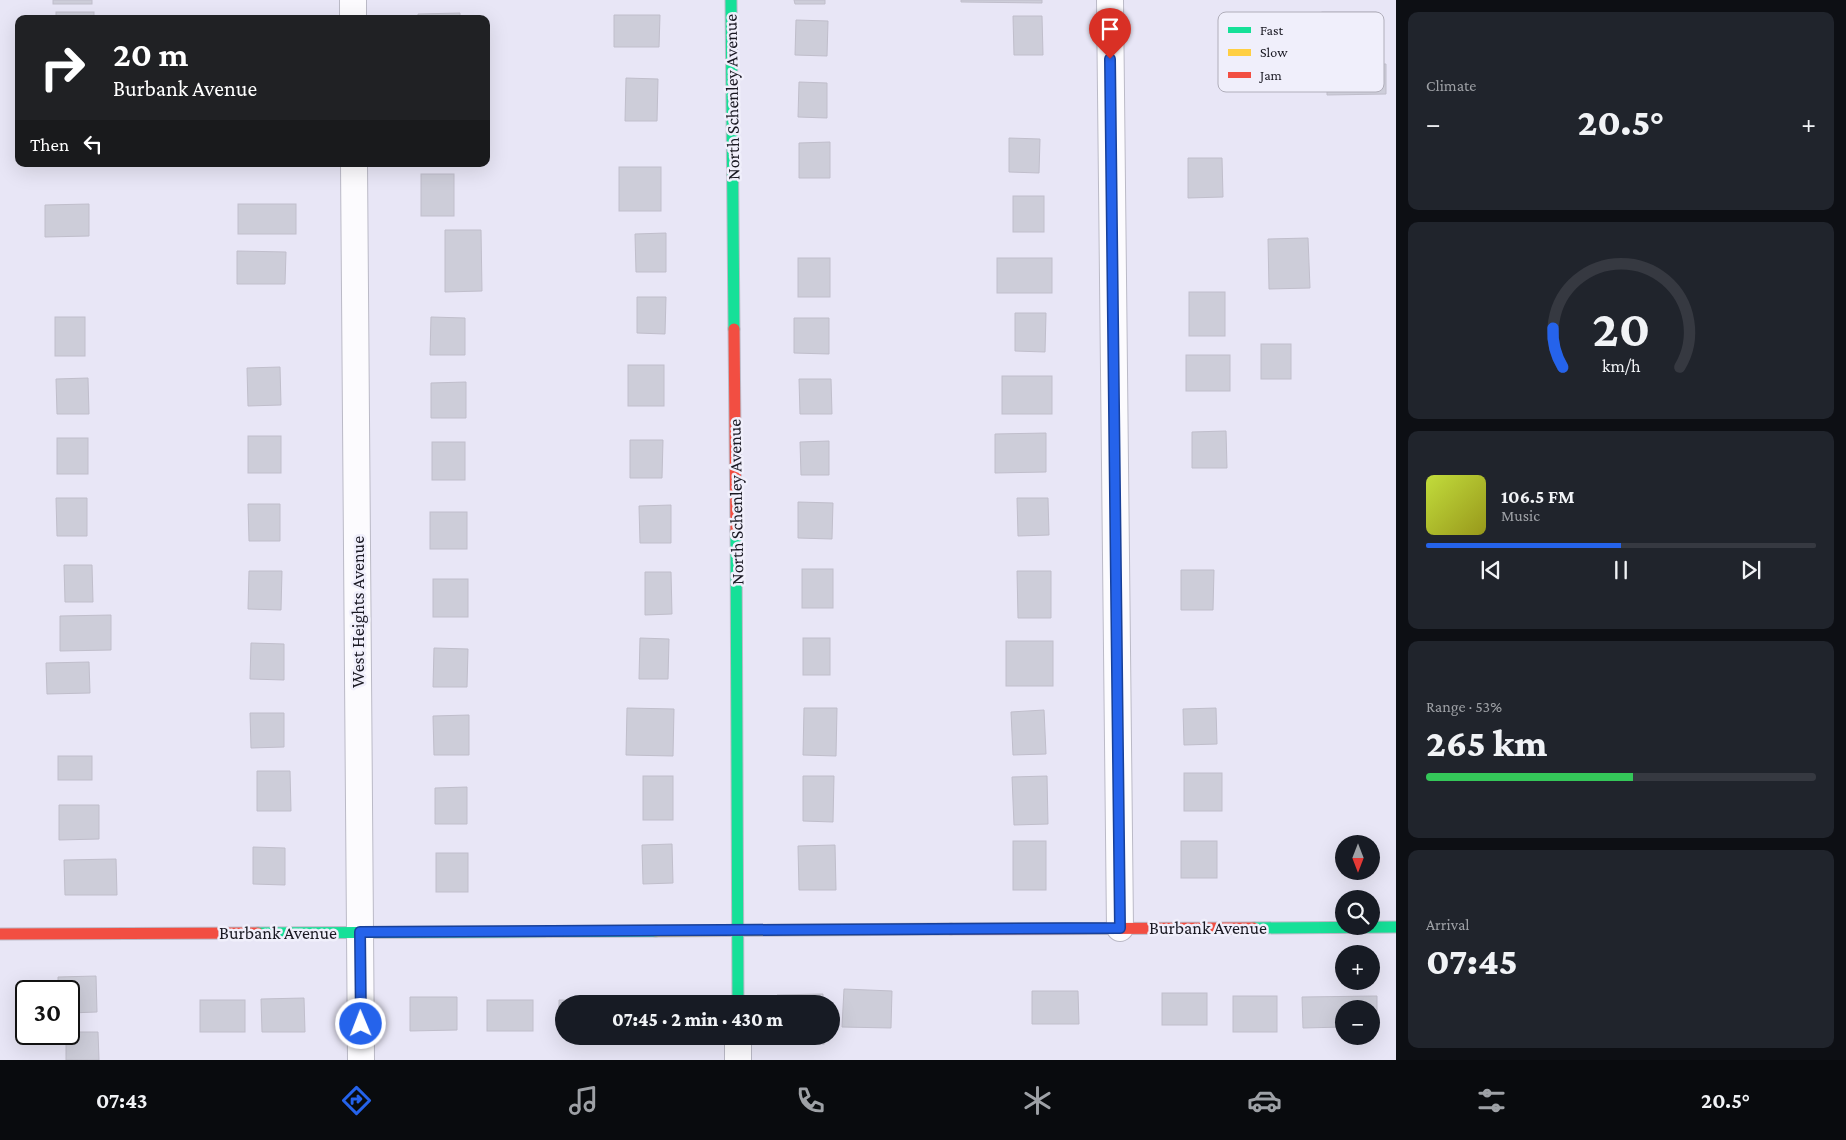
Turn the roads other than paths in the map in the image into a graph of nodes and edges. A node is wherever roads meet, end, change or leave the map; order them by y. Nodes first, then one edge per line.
1 (353, 0) edge
2 (731, 0) edge
3 (1110, 0) edge
4 (353, 15) edge
5 (354, 167) edge
6 (1396, 927) edge
7 (1120, 928) junction
8 (738, 930) junction
9 (360, 932) junction
10 (0, 934) edge
11 (738, 995) edge
12 (738, 1045) edge
13 (361, 1060) edge
14 (738, 1060) edge

1 - 4 street
2 - 8 street, North Schenley Avenue
3 - 7 street
5 - 9 street, West Heights Avenue
6 - 7 street, Burbank Avenue
7 - 8 street, Burbank Avenue
8 - 9 street, Burbank Avenue
8 - 11 street, North Schenley Avenue
9 - 10 street, Burbank Avenue
9 - 13 street, West Heights Avenue
12 - 14 street

